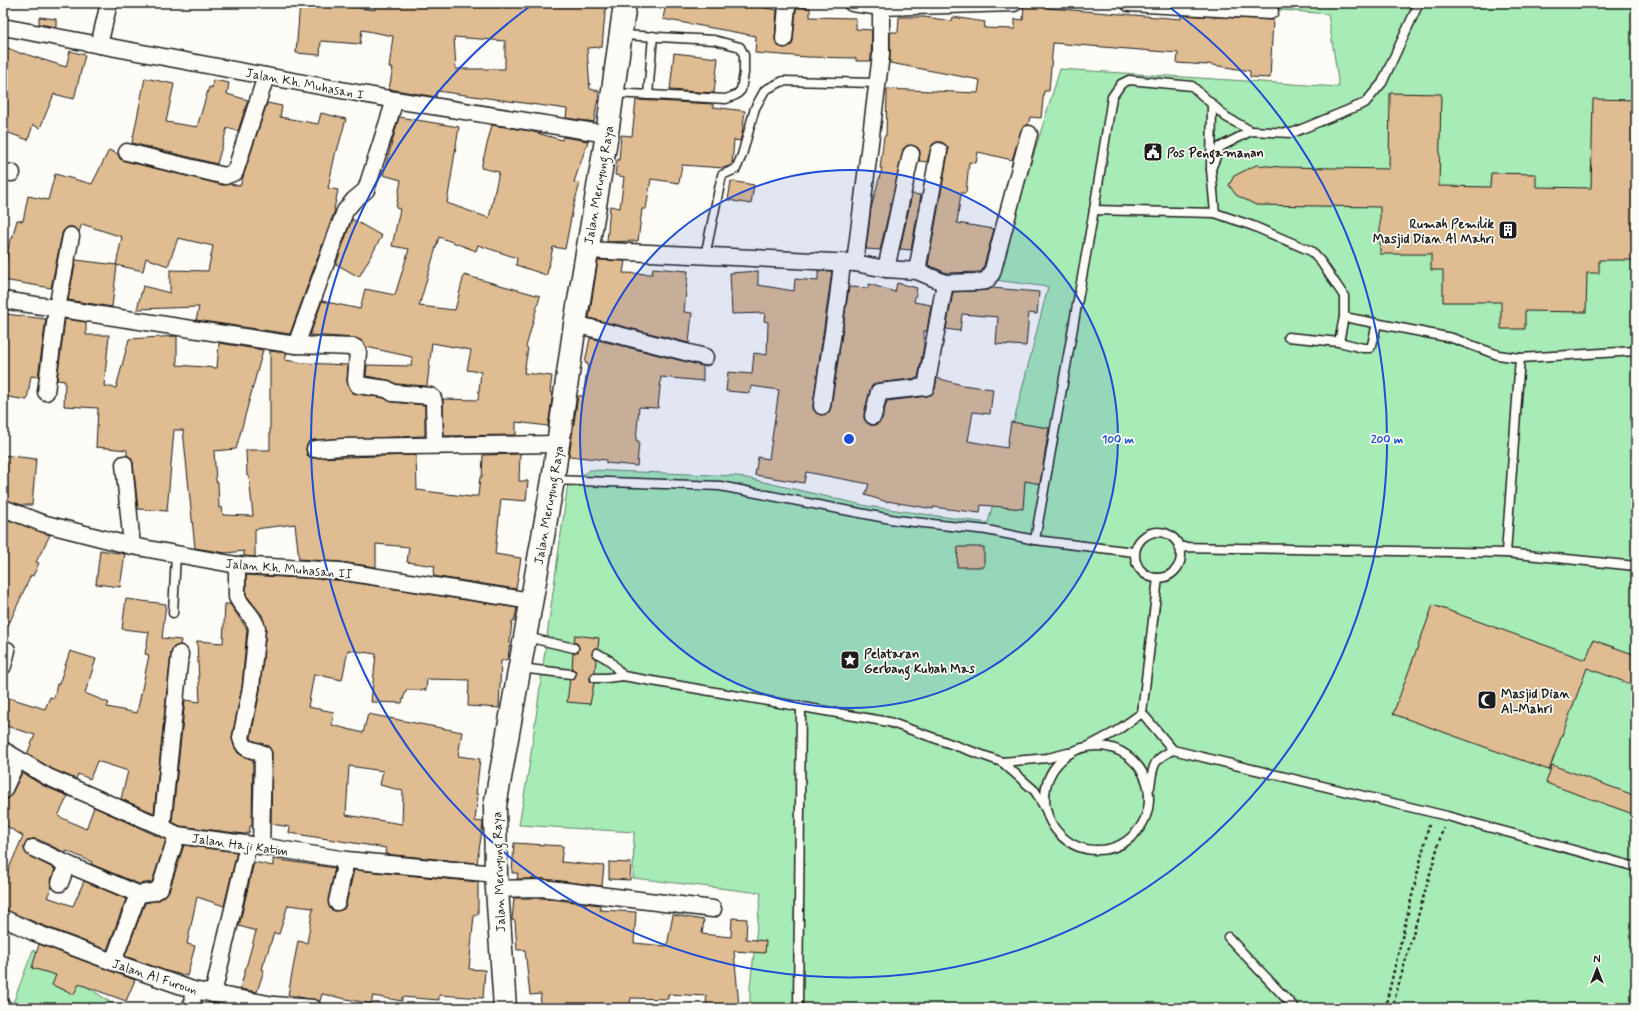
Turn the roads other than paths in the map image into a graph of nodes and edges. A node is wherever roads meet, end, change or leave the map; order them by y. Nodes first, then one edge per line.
1 (109, 3) edge
2 (625, 3) edge
3 (790, 3) edge
4 (852, 3) edge
5 (1014, 3) edge
6 (1129, 3) edge
7 (1419, 3) edge
8 (881, 7) junction
9 (1270, 11) dead end
10 (3, 28) edge
11 (621, 35) junction
12 (653, 36) junction
13 (784, 38) dead end
14 (99, 45) junction
15 (266, 76) junction
16 (878, 82) junction
17 (613, 93) junction
18 (648, 95) junction
19 (396, 100) junction
20 (1212, 104) junction
21 (1250, 131) junction
22 (607, 134) junction
23 (1029, 134) dead end
24 (939, 151) dead end
25 (127, 152) dead end
26 (911, 154) dead end
27 (1211, 169) junction
28 (1094, 210) junction
29 (1215, 213) junction
30 (71, 236) dead end
31 (586, 250) junction
32 (705, 256) junction
33 (848, 262) junction
34 (886, 269) junction
35 (917, 271) junction
36 (945, 283) junction
37 (3, 300) edge
38 (57, 308) junction
39 (1344, 317) junction
40 (1377, 323) junction
41 (575, 324) junction
42 (1288, 337) dead end
43 (1339, 342) junction
44 (296, 345) junction
45 (1636, 351) edge
46 (705, 357) dead end
47 (1520, 358) junction
48 (46, 392) dead end
49 (822, 406) dead end
50 (873, 416) dead end
51 (558, 444) junction
52 (435, 445) junction
53 (314, 449) dead end
54 (124, 464) dead end
55 (553, 480) junction
56 (3, 508) edge
57 (1035, 540) junction
58 (132, 546) junction
59 (1179, 547) junction
60 (1134, 552) junction
61 (1506, 553) junction
62 (176, 554) junction
63 (237, 566) junction
64 (1636, 566) edge
65 (1158, 578) junction
66 (531, 601) junction
67 (173, 613) dead end
68 (525, 637) junction
69 (574, 648) dead end
70 (7, 650) dead end
71 (597, 653) dead end
72 (180, 654) dead end
73 (3, 666) edge
74 (520, 668) junction
75 (571, 674) dead end
76 (623, 676) junction
77 (594, 678) dead end
78 (801, 707) junction
79 (1142, 713) junction
80 (1089, 746) junction
81 (3, 750) edge
82 (1174, 750) junction
83 (1070, 753) junction
84 (18, 759) junction
85 (1002, 762) junction
86 (1149, 788) junction
87 (3, 791) edge
88 (1046, 810) junction
89 (162, 827) junction
90 (177, 835) junction
91 (255, 846) junction
92 (33, 848) dead end
93 (346, 860) junction
94 (67, 864) junction
95 (1636, 866) edge
96 (496, 881) junction
97 (60, 883) dead end
98 (138, 894) junction
99 (337, 902) dead end
100 (713, 909) dead end
101 (3, 918) edge
102 (1228, 937) dead end
103 (113, 962) junction
104 (193, 990) junction
105 (213, 994) junction
106 (192, 1008) edge
107 (313, 1008) edge
108 (505, 1008) edge
109 (798, 1008) edge
110 (1295, 1008) edge

1 - 14 street
2 - 11 main road, Jalan Meruyung Raya
3 - 13 street
4 - 8 street
5 - 8 street
6 - 9 street
7 - 21 lane
8 - 16 street
10 - 14 street, Jalan Kh. Muhasan I
11 - 12 lane
11 - 17 main road, Jalan Meruyung Raya
12 - 18 lane
12 - 18 lane
14 - 15 street, Jalan Kh. Muhasan I
15 - 19 street, Jalan Kh. Muhasan I
15 - 25 street
16 - 32 lane
16 - 33 street
17 - 18 lane
17 - 22 main road, Jalan Meruyung Raya
19 - 22 street, Jalan Kh. Muhasan I
19 - 44 street
20 - 21 lane
20 - 27 lane
20 - 28 lane
21 - 27 lane
22 - 31 main road, Jalan Meruyung Raya
23 - 36 street
24 - 35 street
26 - 34 street
27 - 29 lane
28 - 29 lane
28 - 57 lane
29 - 39 lane
30 - 38 street
31 - 32 street
31 - 41 main road, Jalan Meruyung Raya
32 - 33 street
33 - 34 street
33 - 49 street
34 - 35 street
35 - 36 street
36 - 50 street
37 - 38 street
38 - 44 street
38 - 48 street
39 - 40 lane
39 - 43 lane
40 - 43 lane
40 - 47 lane
41 - 46 street
41 - 51 main road, Jalan Meruyung Raya
42 - 43 lane
44 - 52 street
45 - 47 lane
47 - 61 lane
51 - 52 street
51 - 55 main road, Jalan Meruyung Raya
52 - 53 street
54 - 58 street
55 - 57 lane
55 - 66 main road, Jalan Meruyung Raya
56 - 58 street, Jalan Kh. Muhasan II
57 - 60 lane
58 - 62 street, Jalan Kh. Muhasan II
59 - 60 lane
59 - 61 lane
59 - 65 lane
60 - 65 lane
61 - 64 lane
62 - 63 street, Jalan Kh. Muhasan II
62 - 67 lane
63 - 66 street, Jalan Kh. Muhasan II
63 - 91 street
65 - 79 lane
66 - 68 main road, Jalan Meruyung Raya
68 - 69 lane
68 - 74 main road, Jalan Meruyung Raya
70 - 73 street
71 - 76 lane
72 - 89 street
74 - 75 lane
74 - 96 main road, Jalan Meruyung Raya
76 - 77 lane
76 - 78 lane
78 - 85 lane
78 - 109 lane
79 - 80 lane
79 - 82 lane
80 - 83 lane
80 - 86 lane
81 - 84 street, Jalan Haji Katim
82 - 86 lane
82 - 95 lane
83 - 85 lane
83 - 88 lane
84 - 87 street
84 - 89 street, Jalan Haji Katim
85 - 88 lane
86 - 88 lane
89 - 90 street, Jalan Haji Katim
90 - 91 street, Jalan Haji Katim
90 - 98 street
91 - 93 street, Jalan Haji Katim
91 - 105 street
92 - 94 street
93 - 96 street, Jalan Haji Katim
93 - 99 street
94 - 97 street
94 - 98 street
96 - 100 street, Jalan Haji Katim
96 - 108 main road, Jalan Meruyung Raya
98 - 103 street
101 - 103 street, Jalan Al Furoun
102 - 110 lane
103 - 104 street, Jalan Al Furoun
104 - 105 street, Jalan Al Furoun
104 - 106 street
105 - 107 street, Jalan Al Furoun

